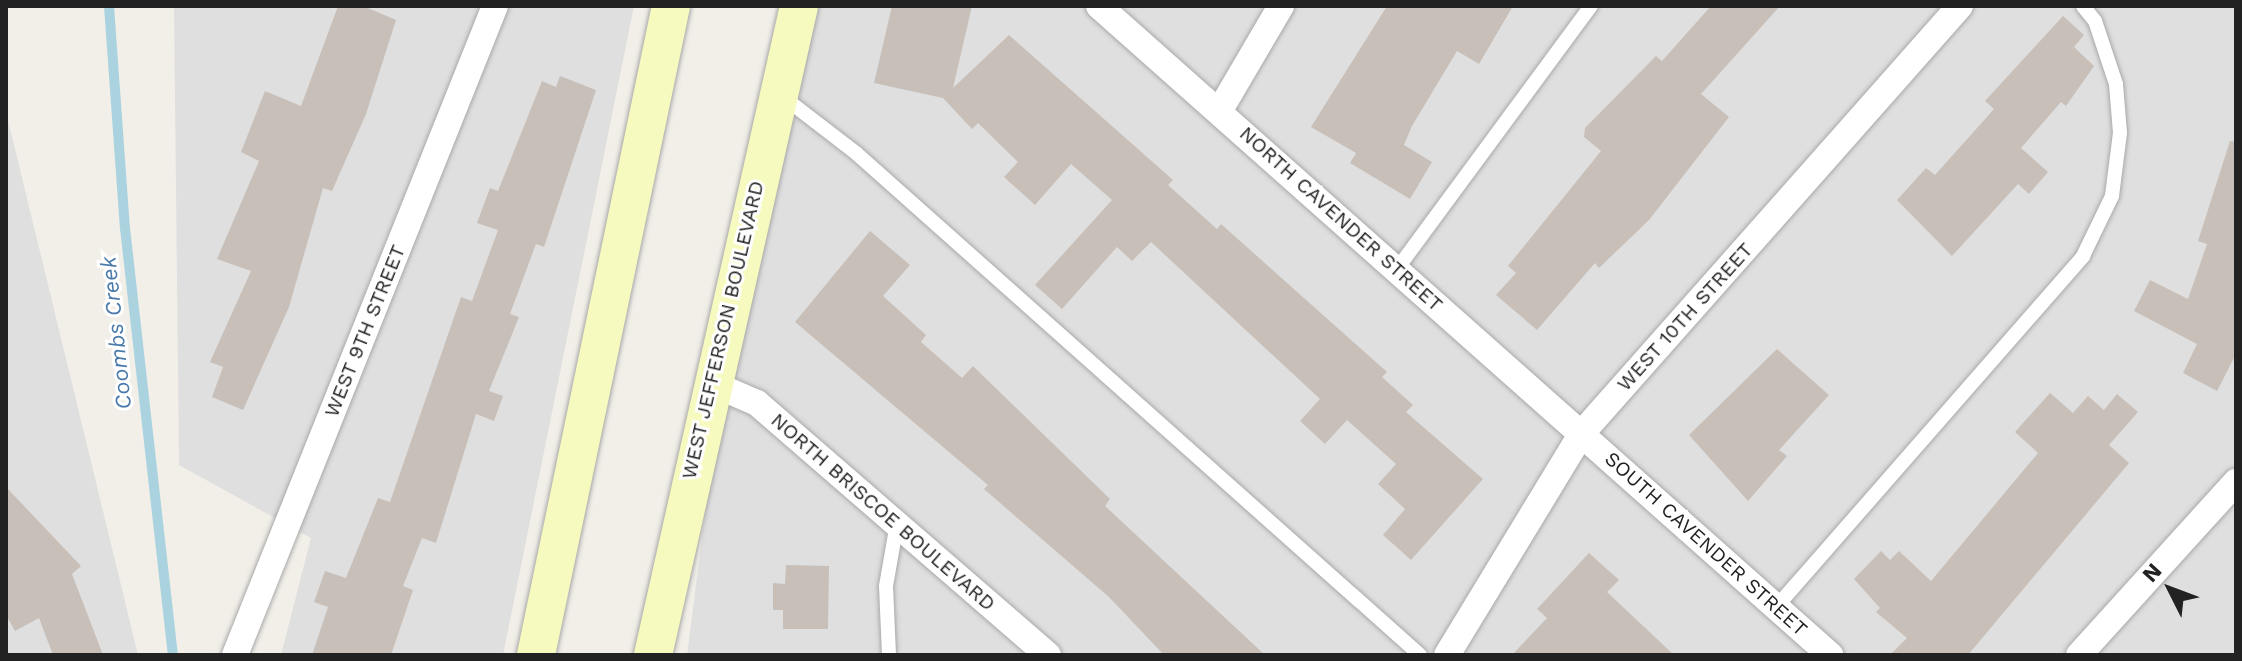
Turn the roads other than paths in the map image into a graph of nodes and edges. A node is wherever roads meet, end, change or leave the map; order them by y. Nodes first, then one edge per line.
1 (495, 6) edge
2 (671, 6) edge
3 (799, 6) edge
4 (1099, 6) edge
5 (1281, 6) edge
6 (1591, 6) edge
7 (1960, 6) edge
8 (2083, 6) edge
9 (779, 93) junction
10 (1220, 110) junction
11 (1397, 269) junction
12 (711, 383) junction
13 (1582, 433) junction
14 (2236, 482) edge
15 (897, 523) junction
16 (1777, 606) junction
17 (235, 655) edge
18 (536, 655) edge
19 (653, 655) edge
20 (889, 655) edge
21 (1048, 655) edge
22 (1420, 655) edge
23 (1447, 655) edge
24 (1830, 655) edge
25 (2079, 655) edge

1 - 17 street, WEST 9TH STREET
2 - 18 main road
3 - 9 main road, WEST JEFFERSON BOULEVARD
4 - 10 street, NORTH CAVENDER STREET
5 - 10 street
6 - 11 lane
7 - 13 street, WEST 10TH STREET
8 - 16 lane
9 - 12 main road, WEST JEFFERSON BOULEVARD
9 - 22 lane
10 - 11 street, NORTH CAVENDER STREET
11 - 13 street, NORTH CAVENDER STREET
12 - 15 street, NORTH BRISCOE BOULEVARD
12 - 19 main road, WEST JEFFERSON BOULEVARD
13 - 16 street, SOUTH CAVENDER STREET
13 - 23 street, WEST 10TH STREET
14 - 25 street
15 - 20 lane
15 - 21 street, NORTH BRISCOE BOULEVARD
16 - 24 street, SOUTH CAVENDER STREET

